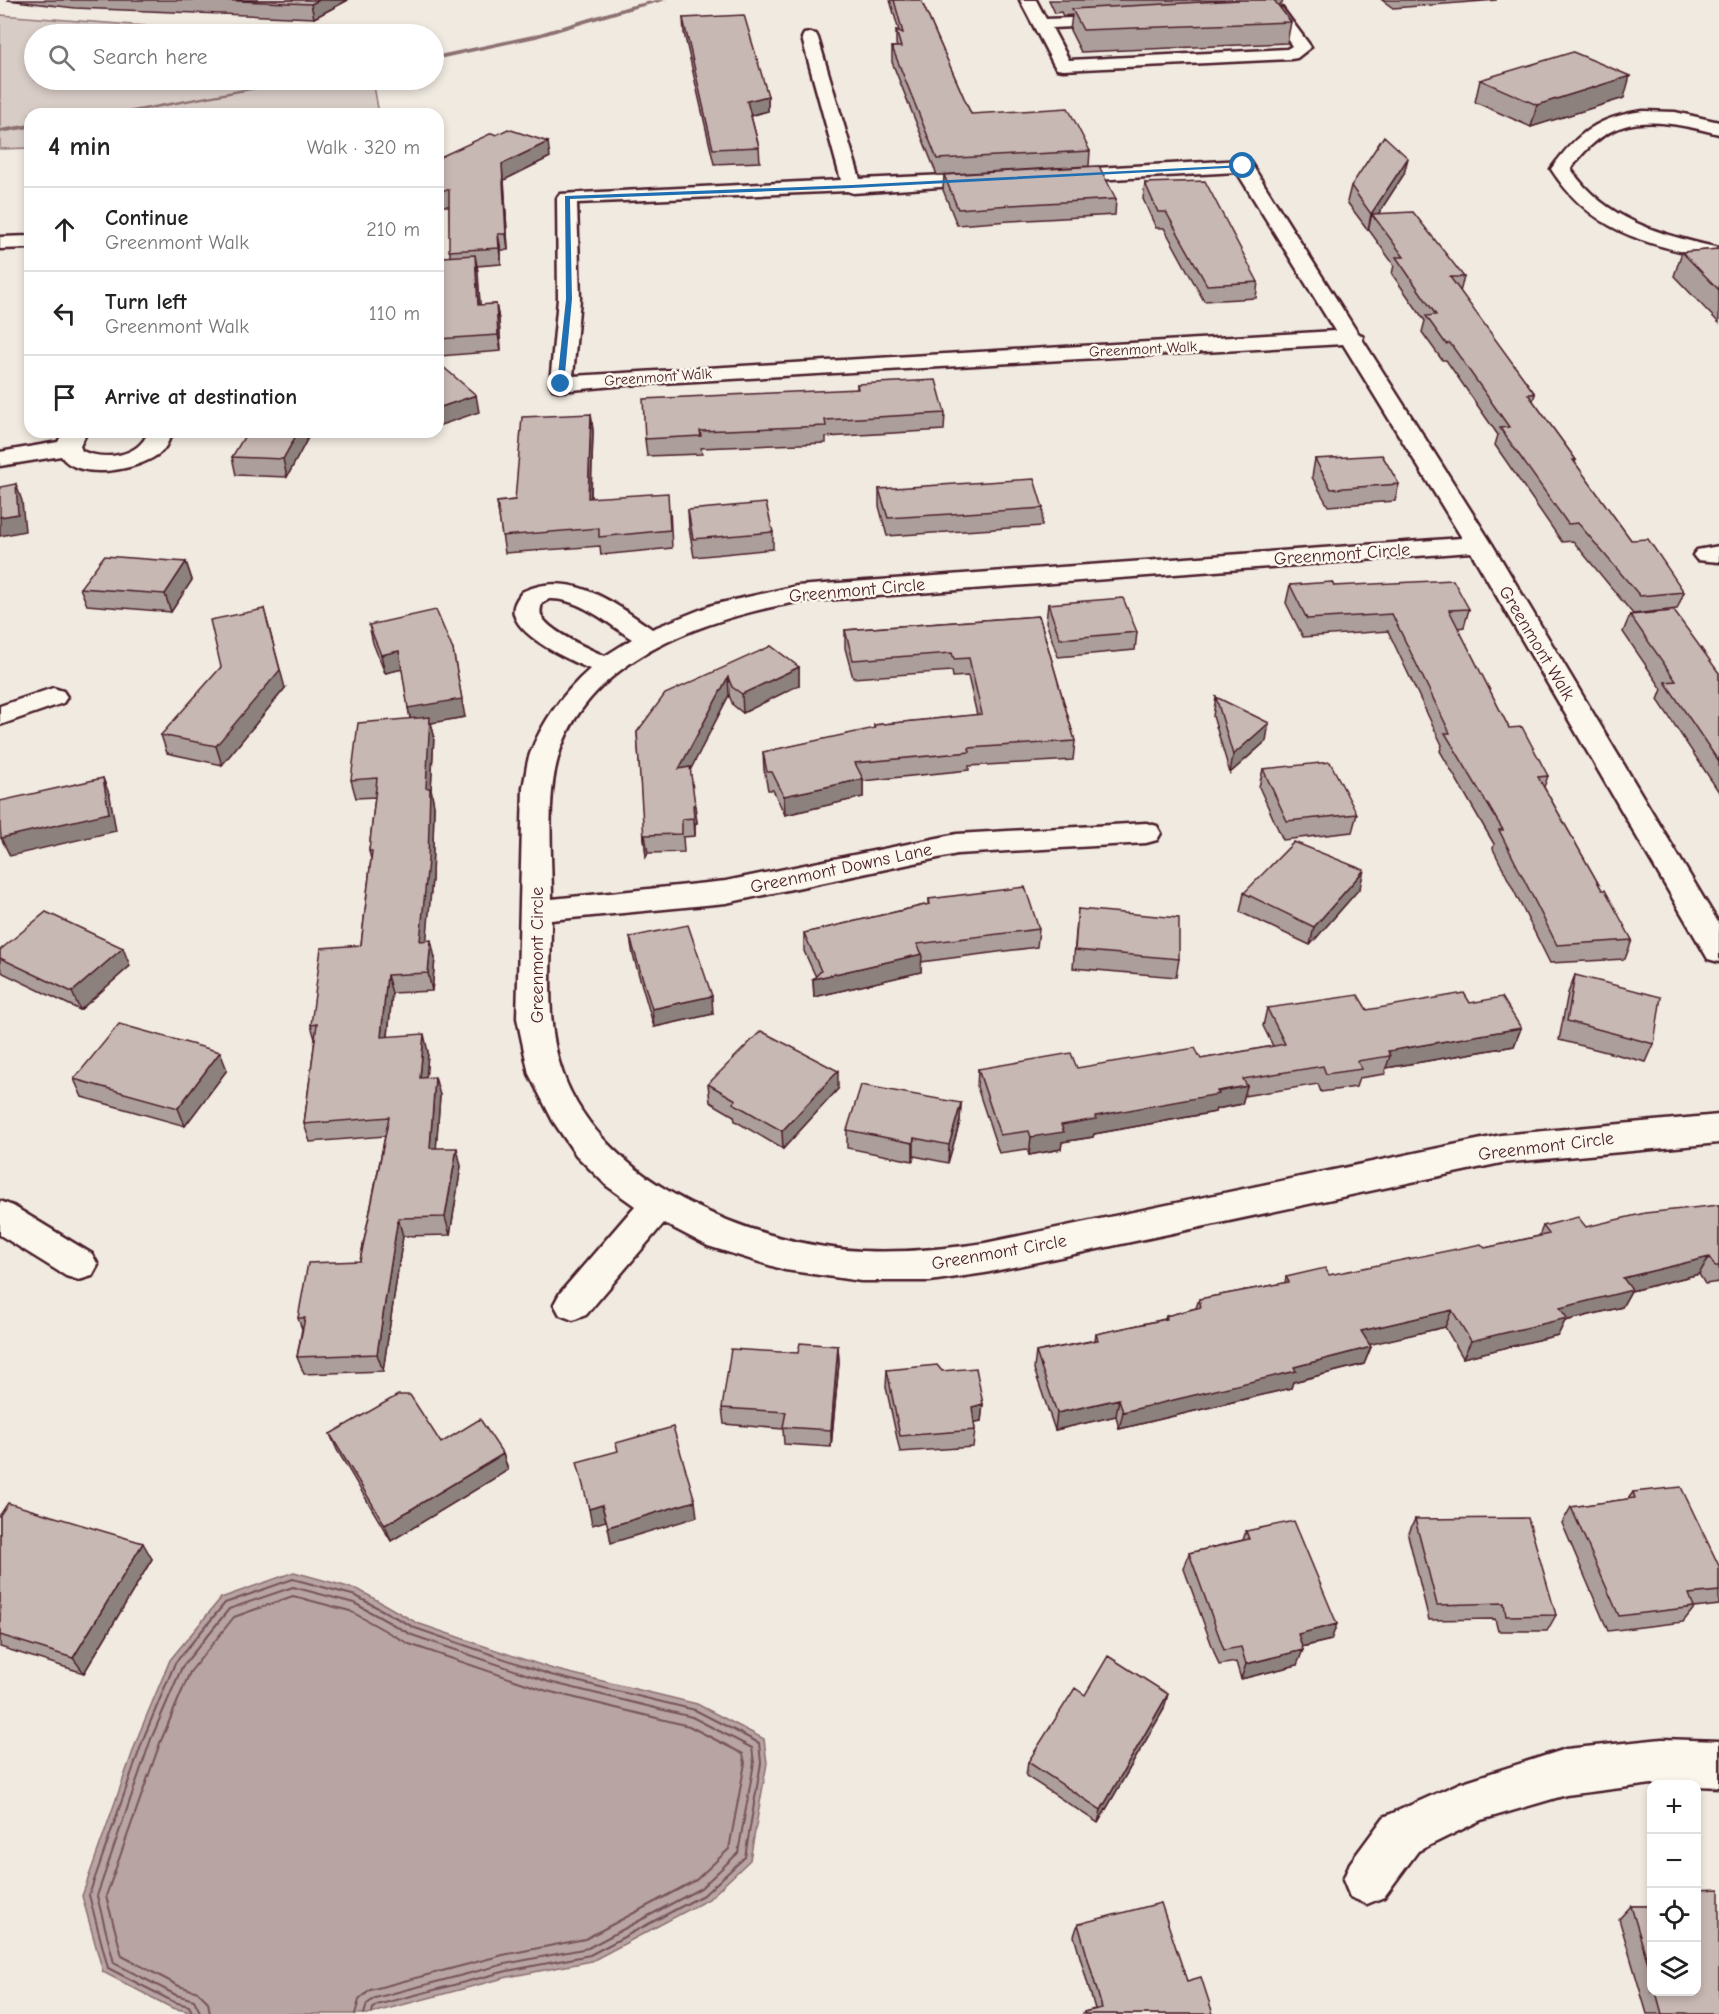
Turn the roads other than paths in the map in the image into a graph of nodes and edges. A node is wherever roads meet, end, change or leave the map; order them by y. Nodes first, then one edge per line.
1 (1028, 0) edge
2 (1241, 14) edge
3 (1136, 19) edge
4 (1042, 24) junction
5 (810, 38) dead end
6 (1719, 128) edge
7 (1042, 177) edge
8 (1006, 178) edge
9 (852, 187) junction
10 (24, 242) edge
11 (0, 243) edge
12 (1719, 254) edge
13 (1352, 337) junction
14 (160, 438) edge
15 (70, 440) edge
16 (0, 459) edge
17 (1479, 544) junction
18 (649, 639) junction
19 (607, 667) junction
20 (53, 697) dead end
21 (0, 716) edge
22 (1146, 833) dead end
23 (536, 911) junction
24 (1719, 951) edge
25 (1719, 1129) edge
26 (659, 1204) junction
27 (0, 1216) edge
28 (79, 1265) dead end
29 (573, 1304) dead end
30 (1719, 1764) edge
31 (1367, 1880) dead end

1 - 4 street
2 - 4 street
3 - 4 street
5 - 9 street
6 - 12 street
7 - 13 street, Greenmont Walk
8 - 9 street, Greenmont Walk
9 - 13 street, Greenmont Walk
10 - 11 street
13 - 17 street, Greenmont Walk
14 - 15 street
15 - 16 street
17 - 18 street, Greenmont Circle
17 - 24 street, Greenmont Walk
18 - 19 street, Greenmont Circle
18 - 19 street
19 - 23 street, Greenmont Circle
20 - 21 street
22 - 23 street, Greenmont Downs Lane
23 - 26 street, Greenmont Circle
25 - 26 street, Greenmont Circle
26 - 29 street
27 - 28 street
30 - 31 street

